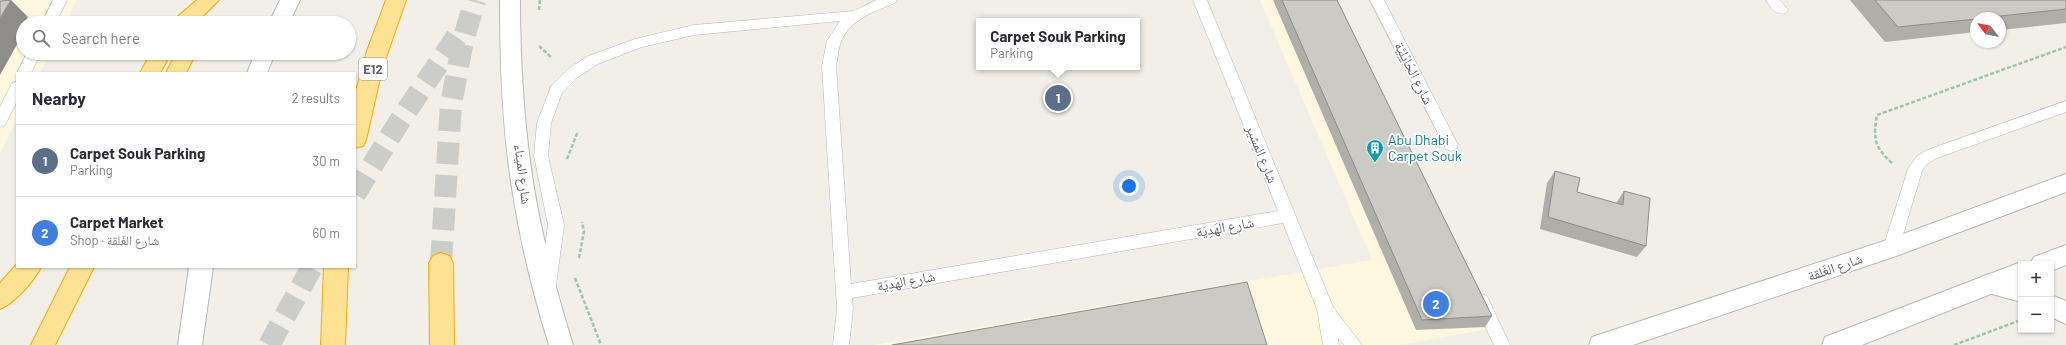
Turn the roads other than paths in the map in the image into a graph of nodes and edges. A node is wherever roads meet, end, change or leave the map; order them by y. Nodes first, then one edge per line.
1 (60, 0) edge
2 (209, 0) edge
3 (216, 0) edge
4 (290, 0) edge
5 (396, 0) edge
6 (510, 0) edge
7 (890, 0) edge
8 (1200, 0) edge
9 (1377, 0) edge
10 (858, 15) junction
11 (52, 16) edge
12 (191, 16) edge
13 (207, 16) edge
14 (282, 16) edge
15 (30, 60) edge
16 (157, 60) edge
17 (182, 60) edge
18 (262, 60) edge
19 (24, 72) edge
20 (151, 72) edge
21 (176, 72) edge
22 (257, 72) edge
23 (16, 89) edge
24 (2066, 106) edge
25 (0, 121) edge
26 (356, 134) edge
27 (1450, 145) dead end
28 (2066, 183) edge
29 (1287, 216) junction
30 (1891, 248) junction
31 (2066, 255) edge
32 (2050, 261) edge
33 (442, 263) tunnel mouth
34 (28, 268) edge
35 (82, 268) edge
36 (200, 268) edge
37 (336, 268) edge
38 (2018, 273) edge
39 (1989, 284) junction
40 (1474, 288) edge
41 (2018, 291) edge
42 (844, 292) junction
43 (546, 296) junction
44 (0, 299) edge
45 (2054, 307) edge
46 (1325, 309) junction
47 (2066, 313) edge
48 (43, 345) edge
49 (190, 345) edge
50 (333, 345) edge
51 (442, 345) edge
52 (561, 345) edge
53 (841, 345) edge
54 (1331, 345) edge
55 (1354, 345) edge
56 (1502, 345) edge
57 (1601, 345) edge
58 (1834, 345) edge

1 - 11 lane
2 - 12 highway
3 - 13 highway
4 - 14 main road
5 - 26 highway, E12
6 - 43 main road, شارع الميناء
7 - 10 lane
8 - 29 lane, شارع المِشِير
9 - 27 lane, شارع الحَايْلِيَّة
10 - 42 lane
10 - 43 lane
15 - 19 lane
16 - 20 highway
17 - 21 highway
18 - 22 main road
23 - 25 lane
24 - 30 lane
28 - 30 main road, شارع الغَلقة
29 - 42 lane, شارع الهَدِيَة
29 - 46 lane, شارع المِشِير
30 - 57 main road, شارع الغَلقة
31 - 32 main road
33 - 51 highway
34 - 44 highway
35 - 48 highway
36 - 49 main road
37 - 50 highway
38 - 39 main road
39 - 41 main road
39 - 58 main road
40 - 56 lane
42 - 53 lane
43 - 52 main road, شارع الميناء
45 - 47 main road
46 - 54 lane, شارع المِشِير
46 - 55 lane, شارع المِشِير

